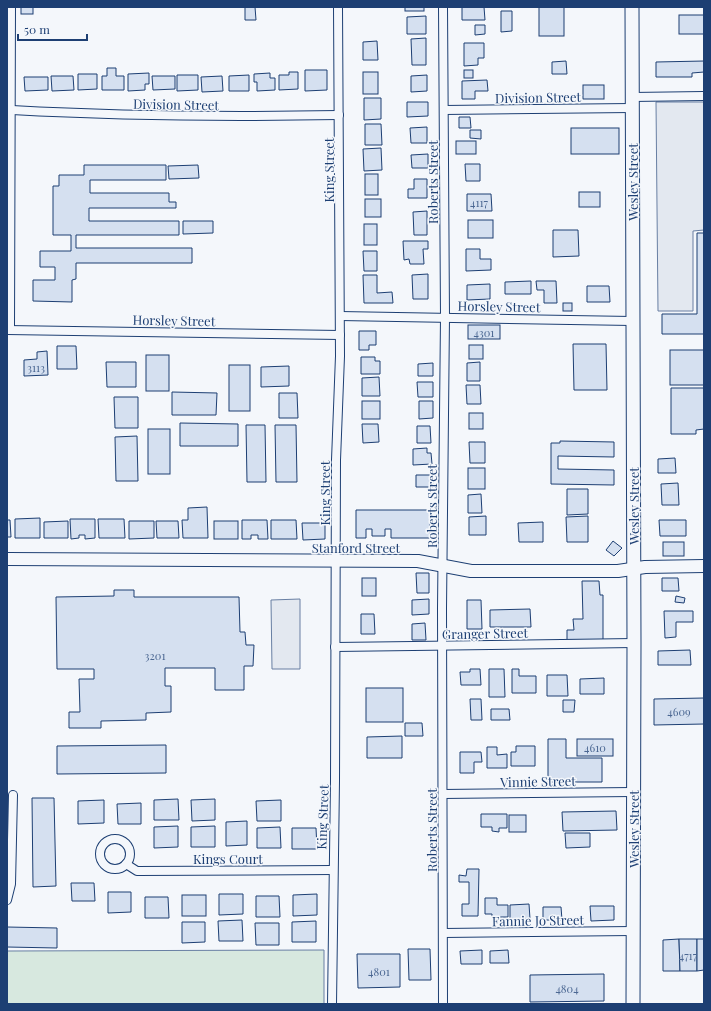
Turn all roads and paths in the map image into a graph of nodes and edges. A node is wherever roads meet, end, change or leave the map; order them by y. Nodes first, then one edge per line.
1 (11, 7) edge
2 (338, 7) edge
3 (443, 7) edge
4 (632, 7) edge
5 (704, 96) edge
6 (632, 102) junction
7 (12, 110) junction
8 (444, 110) junction
9 (339, 115) junction
10 (340, 316) junction
11 (445, 317) junction
12 (632, 321) junction
13 (9, 330) edge
14 (340, 335) junction
15 (7, 559) edge
16 (336, 562) junction
17 (443, 566) junction
18 (704, 566) edge
19 (633, 568) junction
20 (634, 643) junction
21 (442, 646) junction
22 (335, 647) junction
23 (633, 792) junction
24 (443, 794) junction
25 (13, 795) dead end
26 (9, 831) edge
27 (126, 864) dead end
28 (333, 870) junction
29 (7, 900) edge
30 (633, 931) junction
31 (444, 933) junction
32 (332, 1004) edge
33 (443, 1004) edge
34 (633, 1004) edge

1 - 7 street
2 - 9 street, King Street
3 - 8 street, Roberts Street
4 - 6 main road, Wesley Street
5 - 6 street, Division Street
6 - 8 street, Division Street
6 - 12 main road, Wesley Street
7 - 9 street, Division Street
7 - 13 street
8 - 11 street, Roberts Street
9 - 10 street, King Street
10 - 11 street, Horsley Street
10 - 14 street, King Street
11 - 12 street, Horsley Street
11 - 17 street, Roberts Street
12 - 19 main road, Wesley Street
13 - 14 street, Horsley Street
14 - 16 street, King Street
15 - 16 street, Stanford Street
16 - 17 street, Stanford Street
16 - 22 street, King Street
17 - 19 street, Stanford Street
17 - 21 street, Roberts Street
18 - 19 street, Stanford Street
19 - 20 main road, Wesley Street
20 - 21 street, Granger Street
20 - 23 main road, Wesley Street
21 - 22 street, Granger Street
21 - 24 street, Roberts Street
22 - 28 street, King Street
23 - 24 street, Vinnie Street
23 - 30 main road, Wesley Street
24 - 31 street, Roberts Street
25 - 26 street
26 - 29 street
27 - 28 street, Kings Court
28 - 32 street, King Street
30 - 31 street, Fannie Jo Street
30 - 34 main road, Wesley Street
31 - 33 street, Roberts Street

